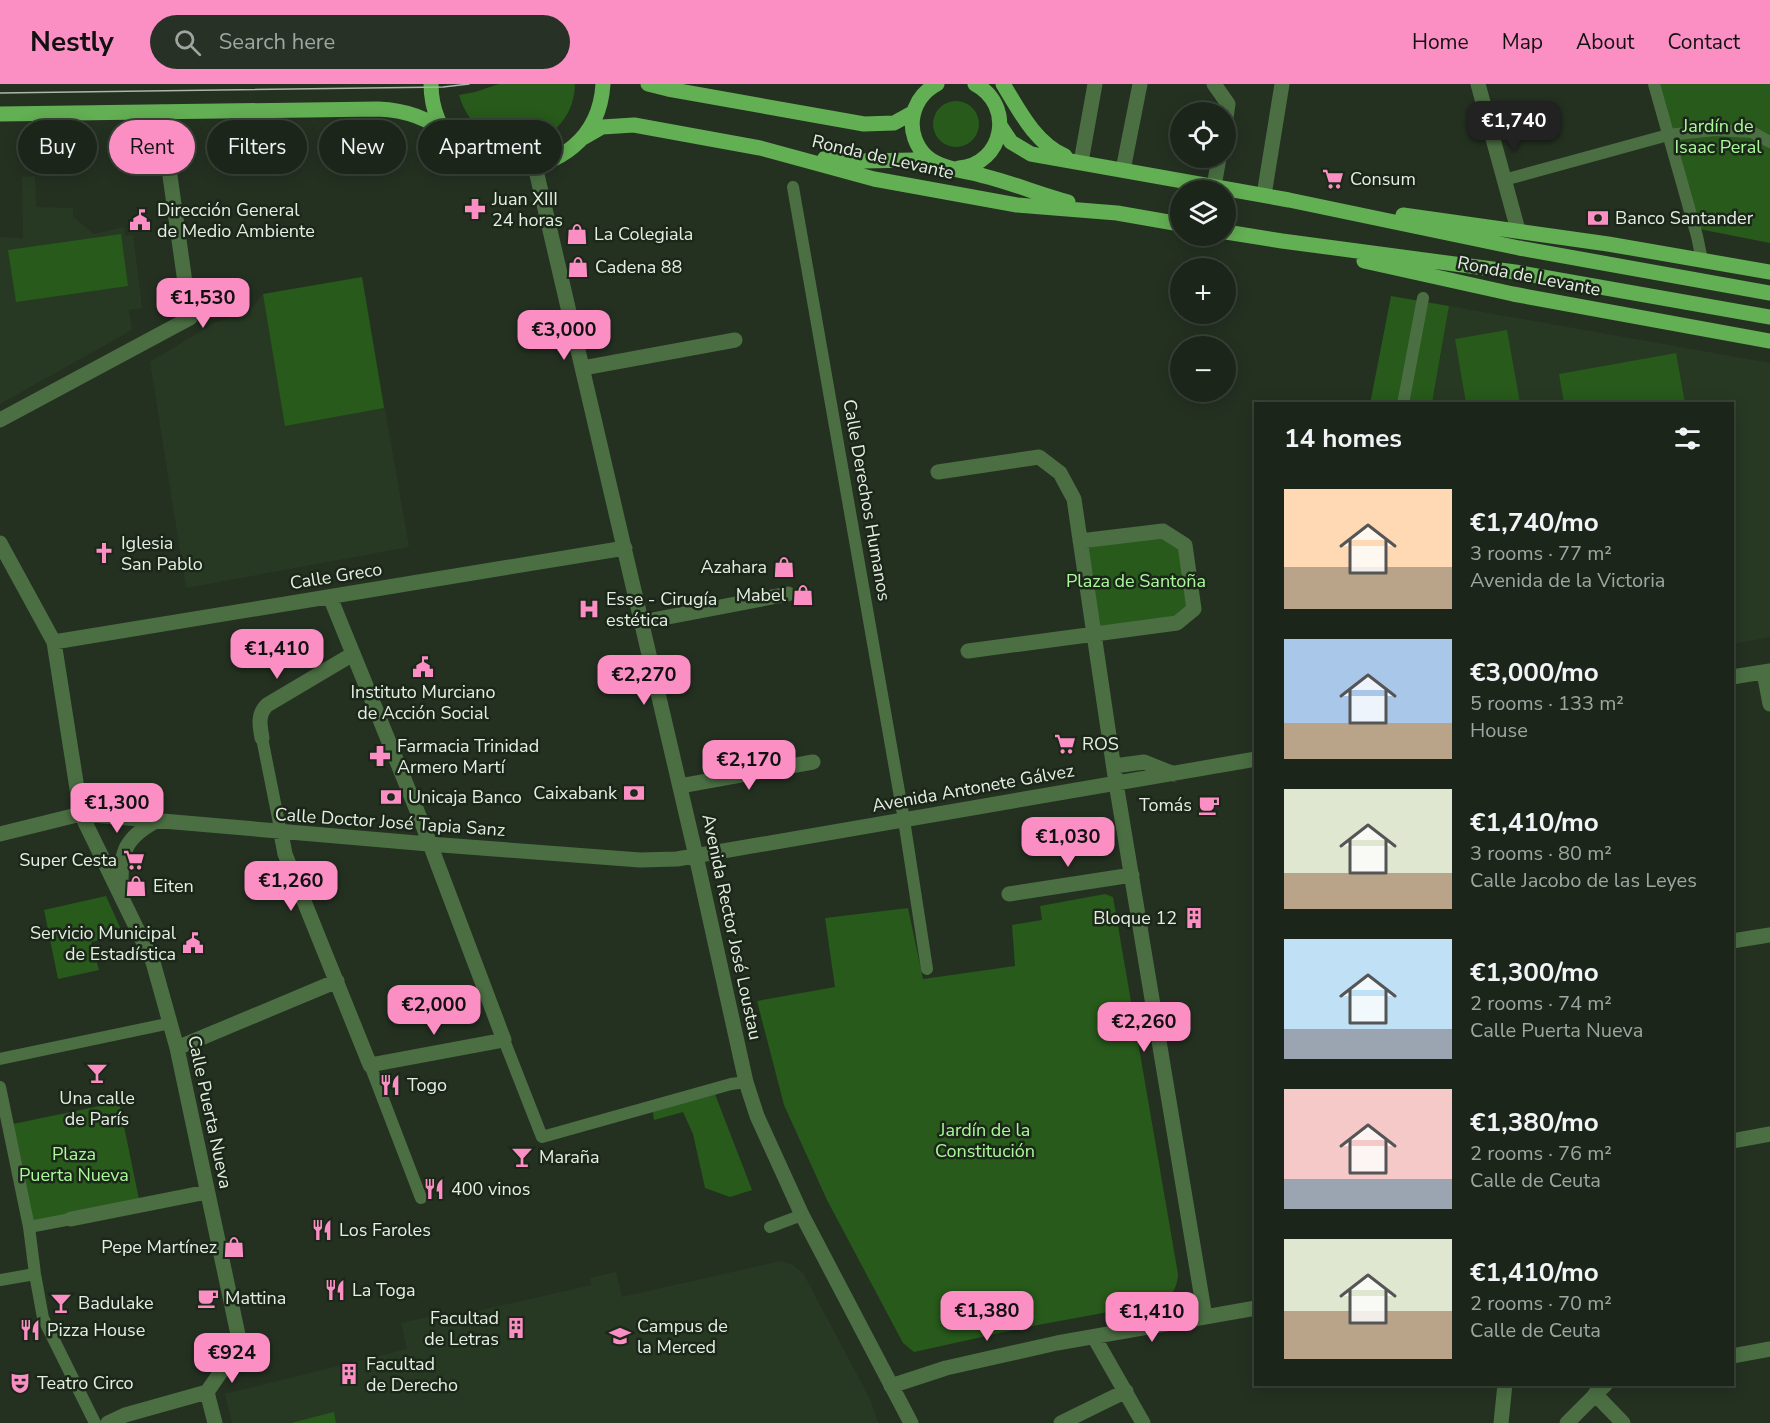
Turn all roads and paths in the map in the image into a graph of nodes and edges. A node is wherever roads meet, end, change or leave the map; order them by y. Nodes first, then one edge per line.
1 (431, 84) edge
2 (603, 84) edge
3 (648, 84) edge
4 (923, 84) edge
5 (937, 84) edge
6 (975, 84) edge
7 (990, 84) edge
8 (1003, 84) edge
9 (1095, 84) edge
10 (1140, 84) edge
11 (1214, 84) edge
12 (1282, 84) edge
13 (1478, 84) edge
14 (1654, 84) edge
15 (1226, 102) edge
16 (996, 103) junction
17 (916, 107) junction
18 (161, 112) junction
19 (0, 114) edge
20 (427, 120) edge
21 (440, 120) edge
22 (1000, 127) junction
23 (1668, 135) junction
24 (581, 139) junction
25 (1770, 141) edge
26 (760, 148) junction
27 (562, 155) edge
28 (933, 162) junction
29 (1081, 162) junction
30 (956, 168) junction
31 (1123, 170) junction
32 (537, 174) edge
33 (1180, 180) edge
34 (1504, 180) junction
35 (793, 187) dead end
36 (1236, 190) edge
37 (1264, 195) junction
38 (1289, 200) junction
39 (1118, 213) junction
40 (1170, 222) edge
41 (1518, 230) junction
42 (1236, 234) edge
43 (1282, 241) junction
44 (1702, 260) junction
45 (1770, 272) edge
46 (1770, 293) edge
47 (1423, 298) dead end
48 (1770, 317) edge
49 (735, 340) dead end
50 (1770, 341) edge
51 (583, 368) junction
52 (1403, 402) edge
53 (0, 420) edge
54 (938, 472) dead end
55 (1080, 541) junction
56 (0, 543) edge
57 (625, 548) junction
58 (788, 594) dead end
59 (330, 597) junction
60 (642, 622) junction
61 (1094, 634) junction
62 (54, 642) junction
63 (968, 651) dead end
64 (353, 654) junction
65 (1767, 671) edge
66 (1734, 677) edge
67 (1770, 704) edge
68 (262, 738) joint
69 (1254, 759) edge
70 (813, 762) dead end
71 (1114, 766) junction
72 (1174, 774) junction
73 (1116, 783) junction
74 (680, 786) junction
75 (81, 814) junction
76 (904, 820) junction
77 (156, 821) junction
78 (281, 833) junction
79 (0, 834) edge
80 (429, 844) junction
81 (696, 856) junction
82 (1132, 875) junction
83 (1009, 894) dead end
84 (121, 896) junction
85 (1770, 935) edge
86 (1734, 941) edge
87 (927, 969) dead end
88 (337, 981) junction
89 (171, 1023) junction
90 (504, 1040) junction
91 (177, 1048) junction
92 (0, 1059) edge
93 (370, 1065) junction
94 (746, 1082) junction
95 (0, 1087) edge
96 (1770, 1134) edge
97 (1734, 1141) edge
98 (207, 1192) junction
99 (422, 1198) dead end
100 (802, 1215) junction
101 (71, 1218) joint
102 (29, 1227) junction
103 (770, 1227) dead end
104 (35, 1274) junction
105 (0, 1280) edge
106 (1254, 1308) edge
107 (1205, 1317) junction
108 (1094, 1337) junction
109 (1770, 1349) edge
110 (1734, 1356) edge
111 (891, 1386) junction
112 (1505, 1386) edge
113 (1600, 1389) edge
114 (1126, 1391) junction
115 (207, 1392) junction
116 (95, 1423) edge
117 (108, 1423) edge
118 (214, 1423) edge
119 (911, 1423) edge
120 (1061, 1423) edge
121 (1143, 1423) edge
122 (1501, 1423) edge
123 (1567, 1423) edge
124 (1623, 1423) edge

1 - 21 main road
2 - 24 main road
3 - 17 main road, Ronda de Levante
4 - 17 main road
5 - 17 main road, Ronda de Levante
6 - 16 main road
7 - 16 main road
8 - 29 main road
9 - 29 street
10 - 31 street
11 - 15 street
12 - 37 street
13 - 34 street
14 - 23 street
16 - 22 main road
17 - 28 main road
18 - 19 main road
18 - 20 main road
18 - 53 street
22 - 29 main road, Ronda de Levante
22 - 30 main road
23 - 25 street
23 - 34 street
23 - 44 street
24 - 26 main road, Ronda de Levante
24 - 27 main road
26 - 28 main road
26 - 39 main road, Ronda de Levante
28 - 30 main road
29 - 31 main road, Ronda de Levante
30 - 39 main road
31 - 33 main road, Ronda de Levante
32 - 51 street, Avenida Rector José Loustau
34 - 41 street
35 - 76 street, Calle Derechos Humanos
36 - 37 main road, Ronda de Levante
37 - 38 main road, Ronda de Levante
38 - 41 main road, Ronda de Levante
38 - 46 main road, Ronda de Levante
39 - 40 main road, Ronda de Levante
41 - 44 main road, Ronda de Levante
42 - 43 main road, Ronda de Levante
43 - 48 main road, Ronda de Levante
43 - 50 main road, Ronda de Levante
44 - 45 main road, Ronda de Levante
47 - 52 street
49 - 51 street
51 - 57 street, Avenida Rector José Loustau
54 - 55 street
55 - 61 street
55 - 61 street
56 - 62 street, Calle Puerta Nueva
57 - 59 street, Calle Greco
57 - 60 street, Avenida Rector José Loustau
58 - 60 street
59 - 62 street, Calle Greco
59 - 64 street
60 - 74 street, Avenida Rector José Loustau
61 - 63 street
61 - 71 street
62 - 75 street, Calle Puerta Nueva
64 - 68 street
64 - 80 street
65 - 66 street
65 - 67 street
68 - 78 street
69 - 72 street, Avenida Antonete Gálvez
70 - 74 street
71 - 72 street
71 - 73 street
72 - 73 street, Avenida Antonete Gálvez
73 - 76 street, Avenida Antonete Gálvez
73 - 82 street
74 - 81 street, Avenida Rector José Loustau
75 - 77 street, Calle Doctor José Tapia Sanz
75 - 79 street, Calle Doctor José Tapia Sanz
75 - 84 street, Calle Puerta Nueva
76 - 81 street, Avenida Antonete Gálvez
76 - 87 street, Calle Derechos Humanos
77 - 78 street, Calle Doctor José Tapia Sanz
77 - 84 street, Calle Puerta Nueva
78 - 80 street, Calle Doctor José Tapia Sanz
78 - 88 street
80 - 81 street, Calle Doctor José Tapia Sanz
80 - 90 street
81 - 94 street, Avenida Rector José Loustau
82 - 83 street
82 - 107 street
84 - 89 street, Calle Puerta Nueva
85 - 86 street
88 - 91 street
88 - 93 street
89 - 91 street, Calle Puerta Nueva
89 - 92 street
90 - 93 street
90 - 94 street
91 - 98 street, Calle Puerta Nueva
93 - 99 street
94 - 100 street, Avenida Rector José Loustau
95 - 102 street
96 - 97 street
98 - 101 street
98 - 115 street, Calle Puerta Nueva
100 - 103 street
100 - 111 street, Avenida Rector José Loustau
101 - 102 street
102 - 104 street
104 - 105 street
104 - 116 street
106 - 107 street
107 - 108 street
108 - 111 street
108 - 114 street
109 - 110 street
111 - 119 street, Avenida Rector José Loustau
112 - 122 street
113 - 123 street
113 - 124 street
114 - 120 street
114 - 121 street
115 - 117 street
115 - 118 street

